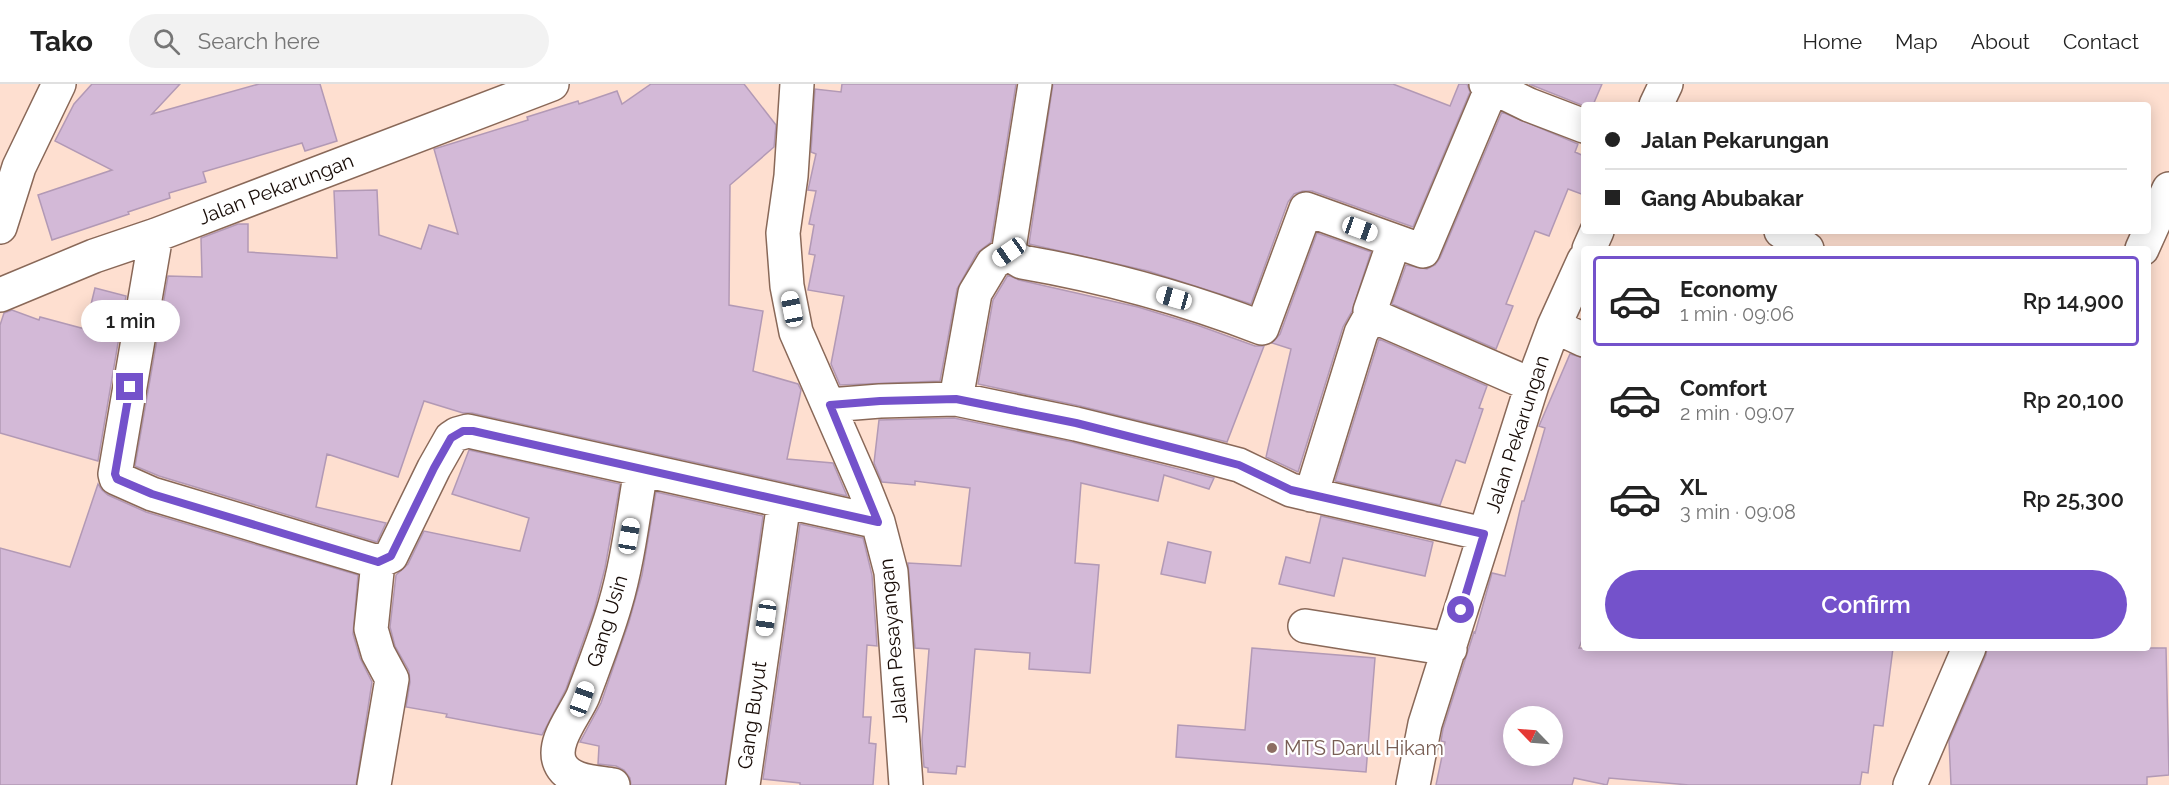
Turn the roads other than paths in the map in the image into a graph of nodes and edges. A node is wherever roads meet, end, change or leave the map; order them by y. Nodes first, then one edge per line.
1 (59, 84) edge
2 (552, 84) edge
3 (797, 84) edge
4 (1035, 84) edge
5 (1666, 84) edge
6 (1489, 85) edge
7 (1657, 102) edge
8 (1581, 125) edge
9 (2169, 189) edge
10 (0, 227) edge
11 (1785, 234) edge
12 (156, 235) junction
13 (1394, 242) junction
14 (2153, 242) edge
15 (1803, 246) edge
16 (1009, 252) junction
17 (1581, 267) edge
18 (0, 295) edge
19 (1371, 315) junction
20 (1554, 326) junction
21 (1581, 339) edge
22 (1532, 384) junction
23 (956, 399) junction
24 (830, 405) junction
25 (641, 470) junction
26 (1311, 495) junction
27 (784, 502) junction
28 (878, 522) junction
29 (1484, 534) junction
30 (378, 562) junction
31 (1305, 626) dead end
32 (1450, 649) junction
33 (1968, 651) edge
34 (374, 785) edge
35 (613, 785) edge
36 (742, 785) edge
37 (906, 785) edge
38 (1413, 785) edge
39 (1910, 785) edge

1 - 10 street
2 - 12 street, Jalan Pekarungan
3 - 24 street, Jalan Pesayangan
4 - 16 street
5 - 7 street
6 - 8 street
6 - 13 street
9 - 14 street
11 - 15 street
12 - 18 street, Jalan Pekarungan
12 - 30 street
13 - 16 street
13 - 19 street
16 - 23 street
17 - 20 street, Jalan Pekarungan
19 - 22 street
19 - 26 street
20 - 21 street
20 - 22 street, Jalan Pekarungan
22 - 29 street, Jalan Pekarungan
23 - 24 street
23 - 26 street
24 - 28 street, Jalan Pesayangan
25 - 27 street
25 - 30 street
25 - 35 street, Gang Usin
26 - 29 street
27 - 28 street
27 - 36 street, Gang Buyut
28 - 37 street, Jalan Pesayangan
29 - 32 street, Jalan Pekarungan
30 - 34 street
31 - 32 street
32 - 38 street, Jalan Pekarungan
33 - 39 street

